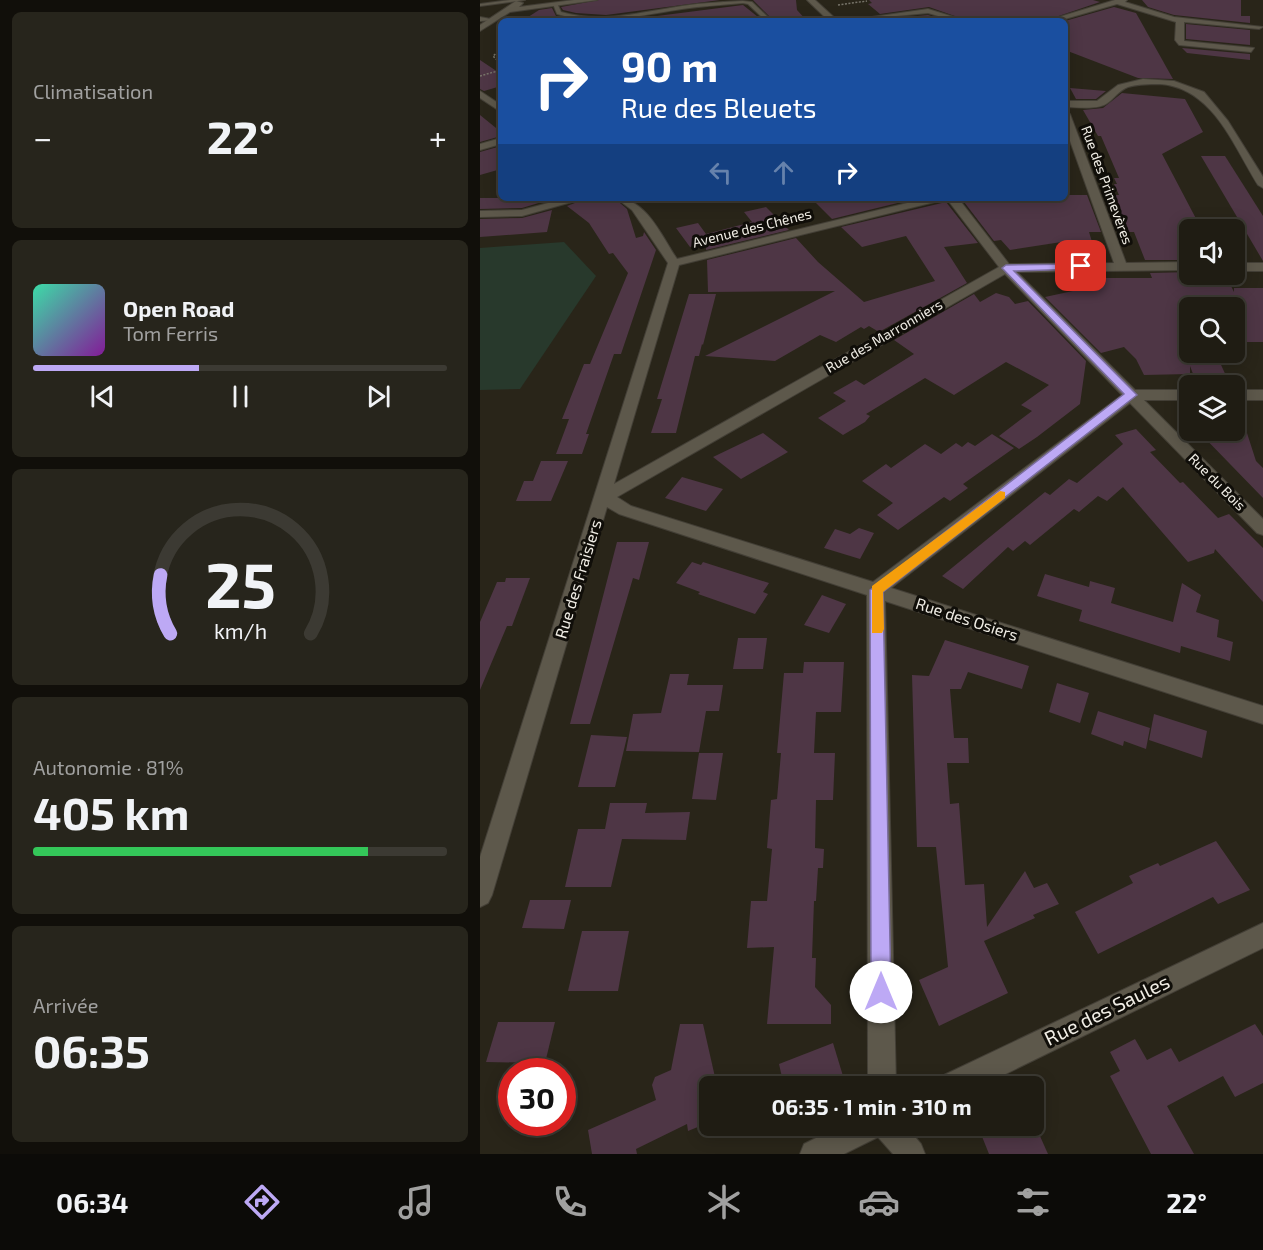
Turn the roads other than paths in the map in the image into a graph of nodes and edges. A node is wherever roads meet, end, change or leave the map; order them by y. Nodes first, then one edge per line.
1 (523, 0) edge
2 (593, 0) edge
3 (811, 0) edge
4 (1092, 0) edge
5 (1120, 1) edge
6 (555, 4) junction
7 (480, 5) edge
8 (1101, 6) junction
9 (509, 10) junction
10 (766, 18) edge
11 (831, 18) edge
12 (872, 18) edge
13 (952, 18) edge
14 (1060, 18) edge
15 (1180, 21) junction
16 (485, 23) edge
17 (1262, 28) edge
18 (1251, 50) dead end
19 (480, 94) edge
20 (1068, 104) edge
21 (498, 105) edge
22 (1068, 122) edge
23 (498, 142) edge
24 (480, 147) edge
25 (1261, 180) edge
26 (568, 201) edge
27 (626, 201) edge
28 (930, 201) edge
29 (954, 201) edge
30 (480, 214) edge
31 (674, 263) junction
32 (1121, 266) junction
33 (1179, 266) edge
34 (1245, 267) edge
35 (1263, 267) edge
36 (1006, 268) junction
37 (1131, 395) junction
38 (1179, 395) edge
39 (1245, 395) edge
40 (1263, 395) edge
41 (604, 497) junction
42 (1263, 529) edge
43 (876, 590) junction
44 (1263, 715) edge
45 (489, 836) edge
46 (480, 895) edge
47 (1263, 935) edge
48 (882, 1076) edge
49 (973, 1076) edge
50 (850, 1136) edge
51 (896, 1136) edge
52 (814, 1154) edge
53 (910, 1154) edge

1 - 7 lane
1 - 9 street
2 - 6 street
3 - 11 street
4 - 8 street
5 - 8 street
5 - 15 street
6 - 9 street
6 - 10 lane
8 - 14 street
9 - 16 street
12 - 13 street
15 - 17 street
15 - 18 street
19 - 21 street
20 - 25 street
22 - 32 street, Rue des Primevères
23 - 24 street
26 - 30 street
27 - 31 street
28 - 31 street, Avenue des Chênes
29 - 36 street, Rue du Bois
31 - 41 street, Rue des Fraisiers
32 - 33 street, Rue des Marronniers
32 - 36 street, Rue des Marronniers
34 - 35 street
36 - 37 street, Rue du Bois
36 - 41 street, Rue des Marronniers
37 - 38 street
37 - 42 street, Rue du Bois
37 - 43 street
39 - 40 street
41 - 43 street, Rue des Osiers
41 - 45 street, Rue des Fraisiers
43 - 44 street, Rue des Osiers
43 - 48 street
45 - 46 street, Rue des Fraisiers
47 - 49 street, Rue des Saules
50 - 52 street
51 - 53 street

